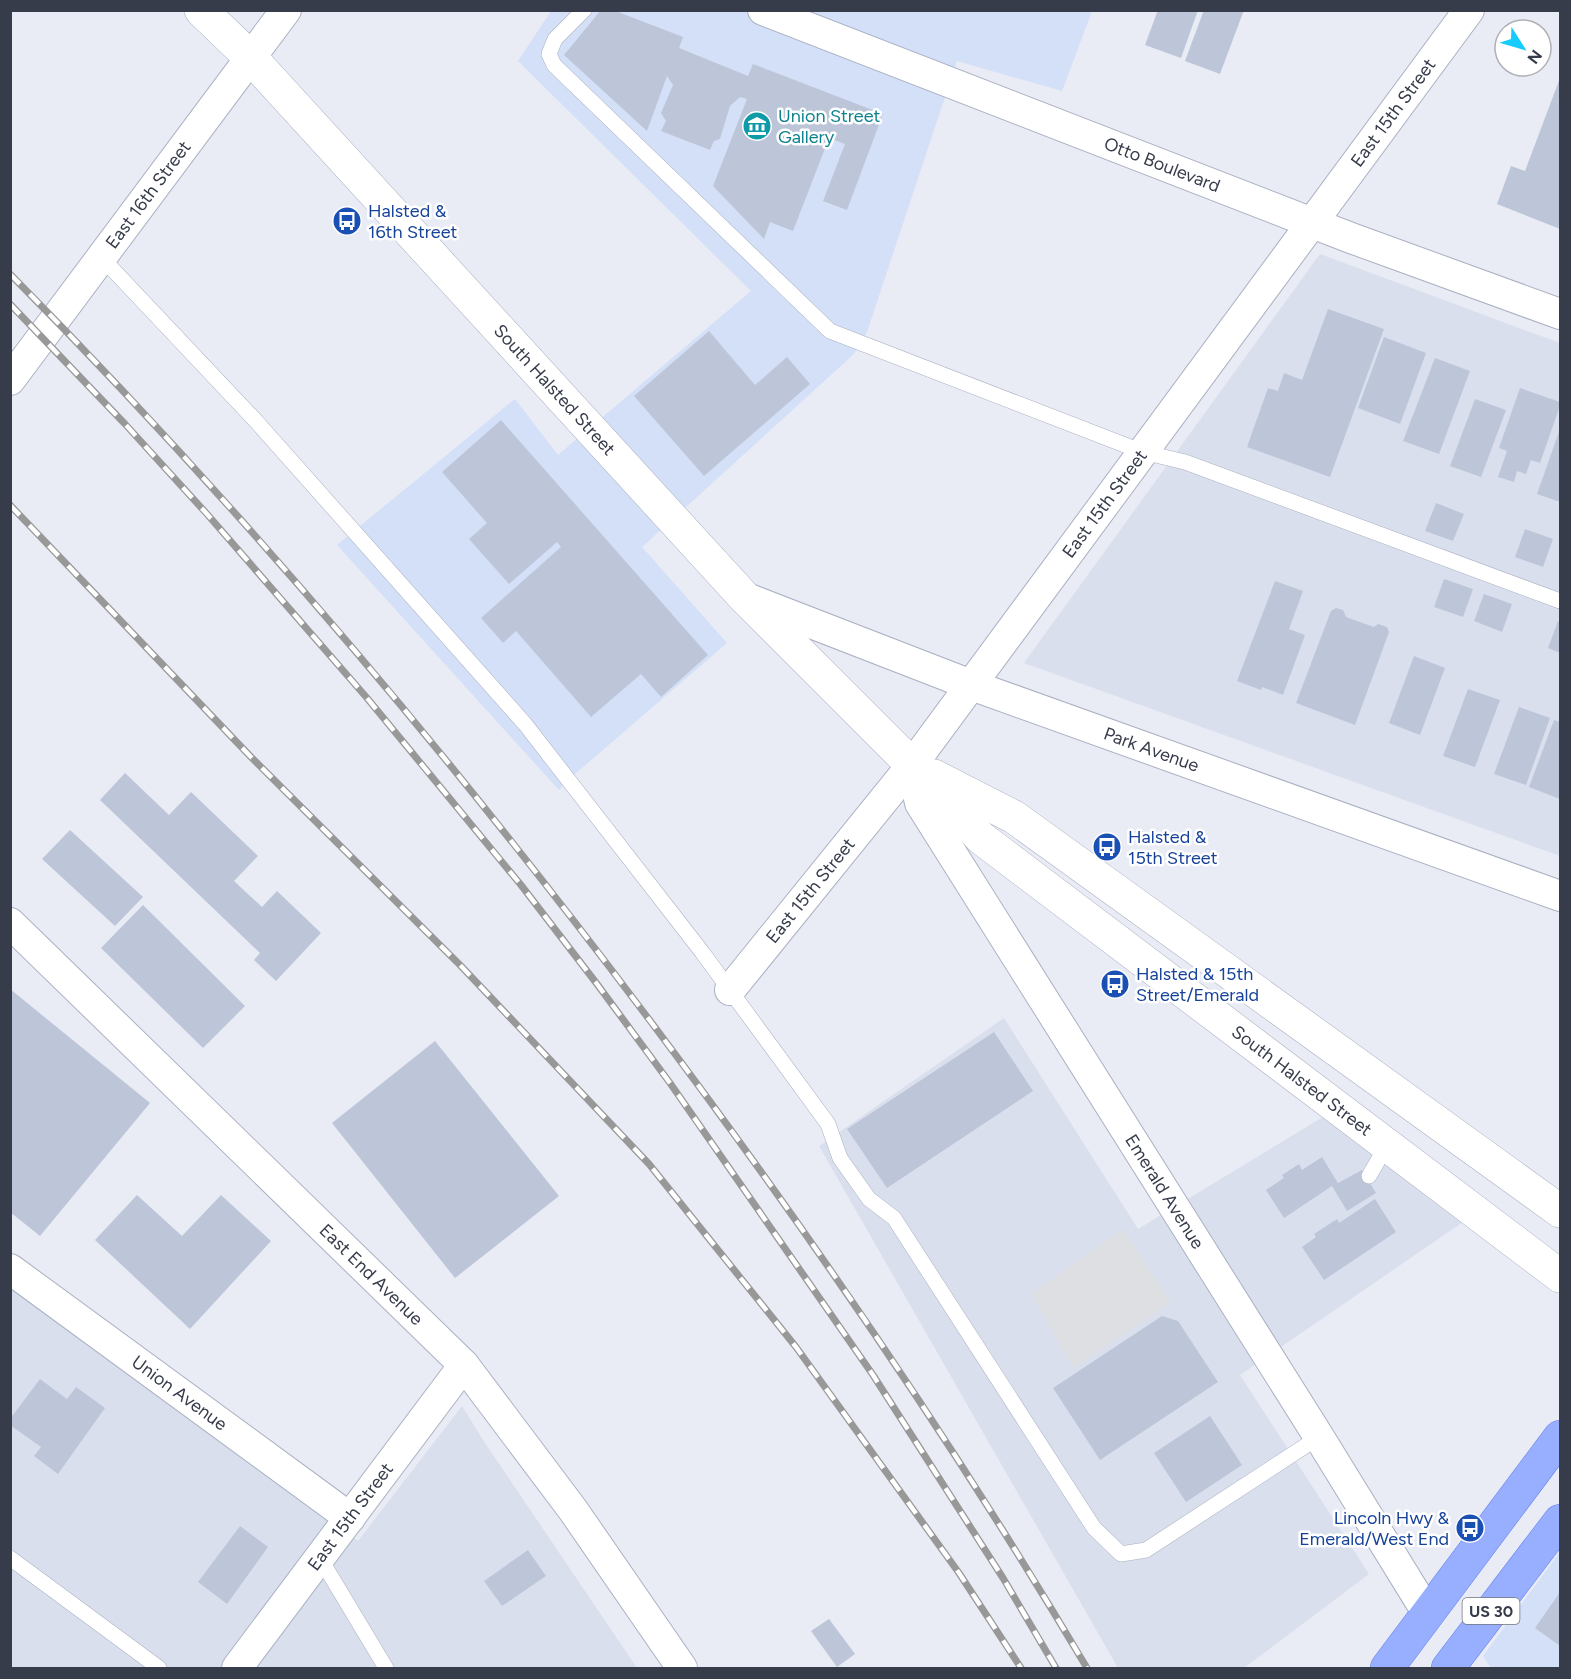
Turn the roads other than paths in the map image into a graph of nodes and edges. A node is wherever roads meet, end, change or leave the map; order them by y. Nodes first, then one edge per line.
1 (201, 10) edge
2 (286, 10) edge
3 (584, 10) edge
4 (763, 10) edge
5 (1469, 10) edge
6 (251, 58) junction
7 (1312, 223) junction
8 (102, 258) junction
9 (1560, 314) edge
10 (10, 380) edge
11 (1143, 452) junction
12 (744, 597) junction
13 (1560, 601) edge
14 (971, 685) junction
15 (912, 765) junction
16 (1560, 896) edge
17 (10, 923) edge
18 (730, 990) junction
19 (1387, 1145) junction
20 (1369, 1176) dead end
21 (1560, 1210) edge
22 (10, 1269) edge
23 (1560, 1276) edge
24 (464, 1365) junction
25 (1319, 1437) junction
26 (1560, 1437) edge
27 (350, 1518) junction
28 (1560, 1521) edge
29 (10, 1558) edge
30 (320, 1558) junction
31 (1428, 1614) junction
32 (1459, 1663) edge
33 (159, 1668) edge
34 (237, 1668) edge
35 (386, 1668) edge
36 (682, 1668) edge
37 (1387, 1668) edge

1 - 6 street, South Halsted Street
2 - 6 street, East 16th Street
3 - 11 lane
4 - 7 street, Otto Boulevard
5 - 7 street, East 15th Street
6 - 8 street, East 16th Street
6 - 12 street, South Halsted Street
7 - 9 street, Otto Boulevard
7 - 11 street, East 15th Street
8 - 10 street, East 16th Street
8 - 18 lane
11 - 13 lane
11 - 14 street, East 15th Street
12 - 14 street, Park Avenue
12 - 15 street, South Halsted Street
14 - 15 street, East 15th Street
14 - 16 street, Park Avenue
15 - 18 street, East 15th Street
15 - 19 street, South Halsted Street
15 - 21 street, South Halsted Street
15 - 25 street, Emerald Avenue
17 - 24 street, East End Avenue
18 - 25 lane
19 - 20 lane
19 - 23 street, South Halsted Street
22 - 27 street, Union Avenue
24 - 27 street, East 15th Street
24 - 36 street, East End Avenue
25 - 31 street, Emerald Avenue
26 - 31 main road, US 30
27 - 30 street, East 15th Street
28 - 32 main road, US 30
29 - 33 lane
30 - 34 street, East 15th Street
30 - 35 lane
31 - 37 main road, US 30

